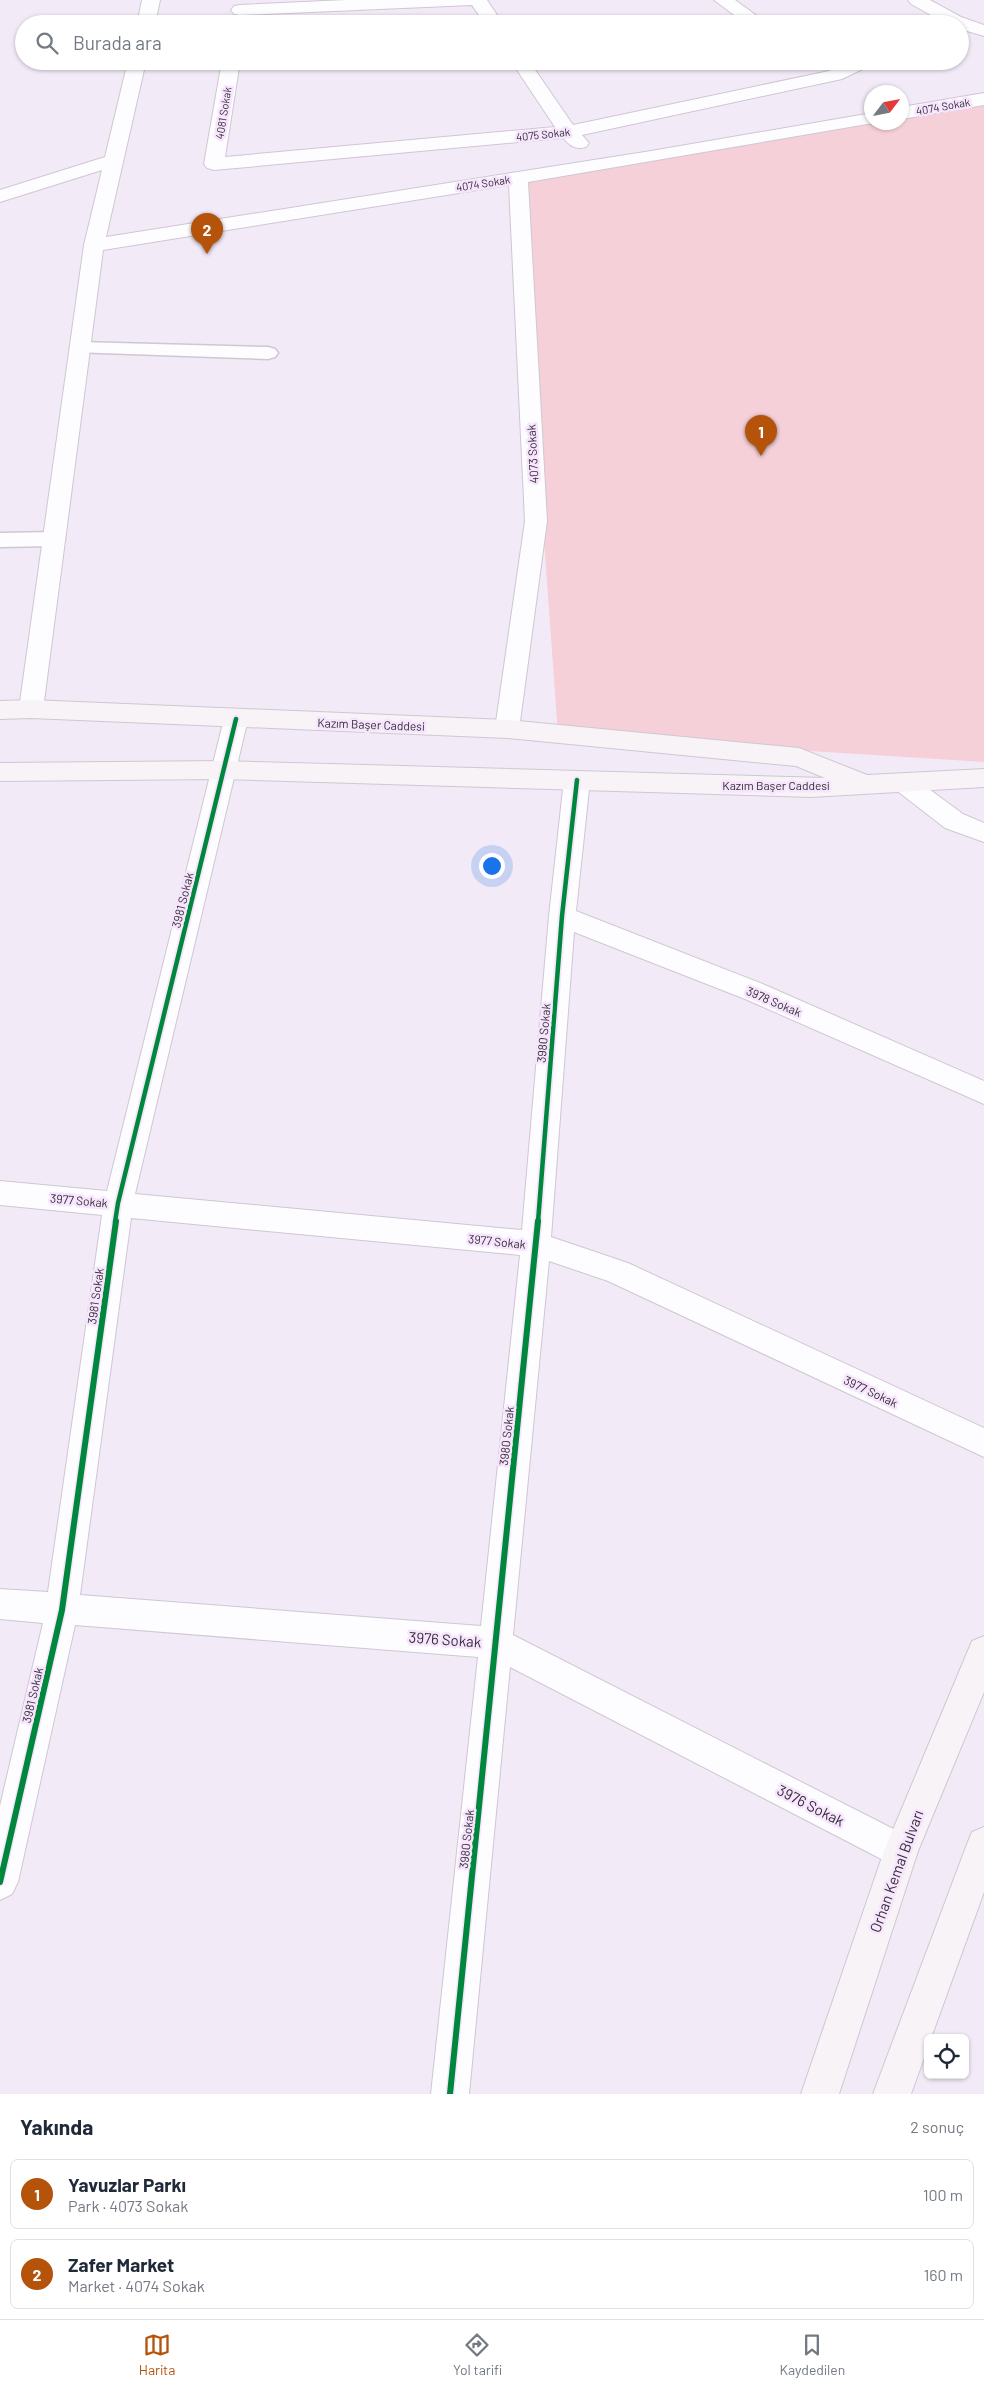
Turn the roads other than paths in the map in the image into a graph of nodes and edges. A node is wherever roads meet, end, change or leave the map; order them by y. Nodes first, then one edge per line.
1 (151, 0) edge
2 (470, 0) edge
3 (478, 0) edge
4 (723, 0) edge
5 (917, 0) edge
6 (240, 11) edge
7 (148, 15) edge
8 (488, 15) edge
9 (745, 15) edge
10 (941, 15) edge
11 (969, 27) edge
12 (984, 31) edge
13 (135, 70) edge
14 (230, 70) edge
15 (526, 70) edge
16 (828, 70) edge
17 (845, 70) edge
18 (835, 75) junction
19 (984, 99) edge
20 (909, 112) edge
21 (864, 119) edge
22 (568, 132) junction
23 (114, 160) junction
24 (214, 164) joint
25 (600, 165) junction
26 (518, 178) junction
27 (0, 196) edge
28 (94, 245) junction
29 (80, 348) junction
30 (268, 353) dead end
31 (54, 539) junction
32 (0, 540) edge
33 (31, 709) junction
34 (0, 710) edge
35 (236, 719) junction
36 (507, 729) junction
37 (223, 770) junction
38 (0, 772) edge
39 (984, 778) edge
40 (577, 780) junction
41 (862, 783) junction
42 (905, 784) junction
43 (984, 832) edge
44 (562, 916) junction
45 (984, 1092) edge
46 (0, 1193) edge
47 (118, 1204) junction
48 (536, 1244) junction
49 (984, 1443) edge
50 (0, 1604) edge
51 (62, 1610) junction
52 (496, 1643) junction
53 (984, 1652) edge
54 (984, 1844) edge
55 (901, 1851) junction
56 (0, 1882) edge
57 (450, 2094) edge
58 (820, 2094) edge
59 (892, 2094) edge

1 - 7 street
2 - 6 street
3 - 8 street
4 - 9 street
5 - 10 street
11 - 12 street
13 - 23 street
14 - 24 street, 4081 Sokak
15 - 22 street
16 - 18 street
17 - 18 street, 4075 Sokak
18 - 22 street, 4075 Sokak
19 - 20 street, 4074 Sokak
21 - 25 street, 4074 Sokak
22 - 24 street, 4075 Sokak
22 - 25 street
23 - 27 street
23 - 28 street
25 - 26 street, 4074 Sokak
26 - 28 street, 4074 Sokak
26 - 36 street, 4073 Sokak
28 - 29 street
29 - 30 lane
29 - 31 street
31 - 32 lane
31 - 33 street
33 - 34 main road, Kazım Başer Caddesi
33 - 35 main road, Kazım Başer Caddesi
35 - 36 main road, Kazım Başer Caddesi
35 - 37 street, 3981 Sokak
36 - 41 main road, Kazım Başer Caddesi
37 - 38 main road, Kazım Başer Caddesi
37 - 40 main road, Kazım Başer Caddesi
37 - 47 street, 3981 Sokak
39 - 42 main road
40 - 41 main road, Kazım Başer Caddesi
40 - 44 street, 3980 Sokak
41 - 42 main road
42 - 43 street
44 - 45 street, 3978 Sokak
44 - 48 street, 3980 Sokak
46 - 47 street, 3977 Sokak
47 - 48 street, 3977 Sokak
47 - 51 street, 3981 Sokak
48 - 49 street, 3977 Sokak
48 - 52 street, 3980 Sokak
50 - 51 street, 3976 Sokak
51 - 52 street, 3976 Sokak
51 - 56 street, 3981 Sokak
52 - 55 street, 3976 Sokak
52 - 57 street, 3980 Sokak
53 - 55 main road, Orhan Kemal Bulvarı
54 - 59 main road
55 - 58 main road, Orhan Kemal Bulvarı

